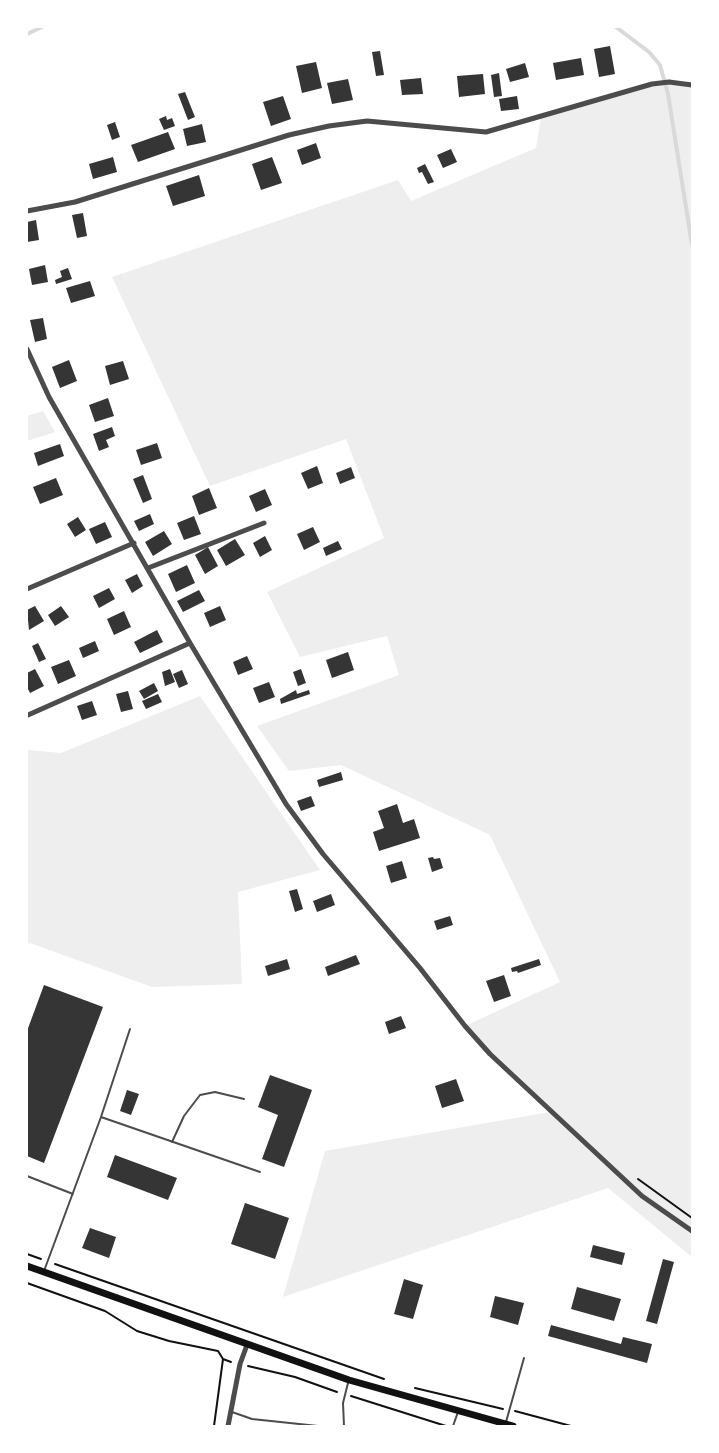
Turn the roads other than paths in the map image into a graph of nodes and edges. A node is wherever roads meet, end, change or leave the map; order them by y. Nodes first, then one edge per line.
1 (692, 85) edge
2 (27, 211) edge
3 (27, 349) edge
4 (264, 523) dead end
5 (134, 543) junction
6 (148, 568) junction
7 (27, 589) edge
8 (190, 643) junction
9 (28, 715) edge
10 (130, 1029) dead end
11 (244, 1099) dead end
12 (101, 1117) junction
13 (172, 1142) junction
14 (260, 1172) dead end
15 (27, 1176) edge
16 (73, 1194) junction
17 (692, 1232) edge
18 (27, 1266) edge
19 (45, 1271) junction
20 (247, 1345) junction
21 (524, 1358) dead end
22 (349, 1380) junction
23 (231, 1412) junction
24 (458, 1412) junction
25 (509, 1425) edge
26 (228, 1426) edge
27 (318, 1426) edge
28 (344, 1426) edge
29 (453, 1426) edge

1 - 2 street
3 - 5 street
4 - 6 street
5 - 6 street
5 - 7 street
6 - 8 street
8 - 9 street
8 - 17 street
10 - 12 lane
11 - 13 lane
12 - 13 lane
12 - 16 lane
13 - 14 lane
15 - 16 lane
16 - 19 lane
18 - 19 main road
19 - 20 main road
20 - 22 main road
20 - 23 street
21 - 25 lane
22 - 24 main road
22 - 28 lane
23 - 26 street
23 - 27 lane
24 - 25 main road
24 - 29 lane

